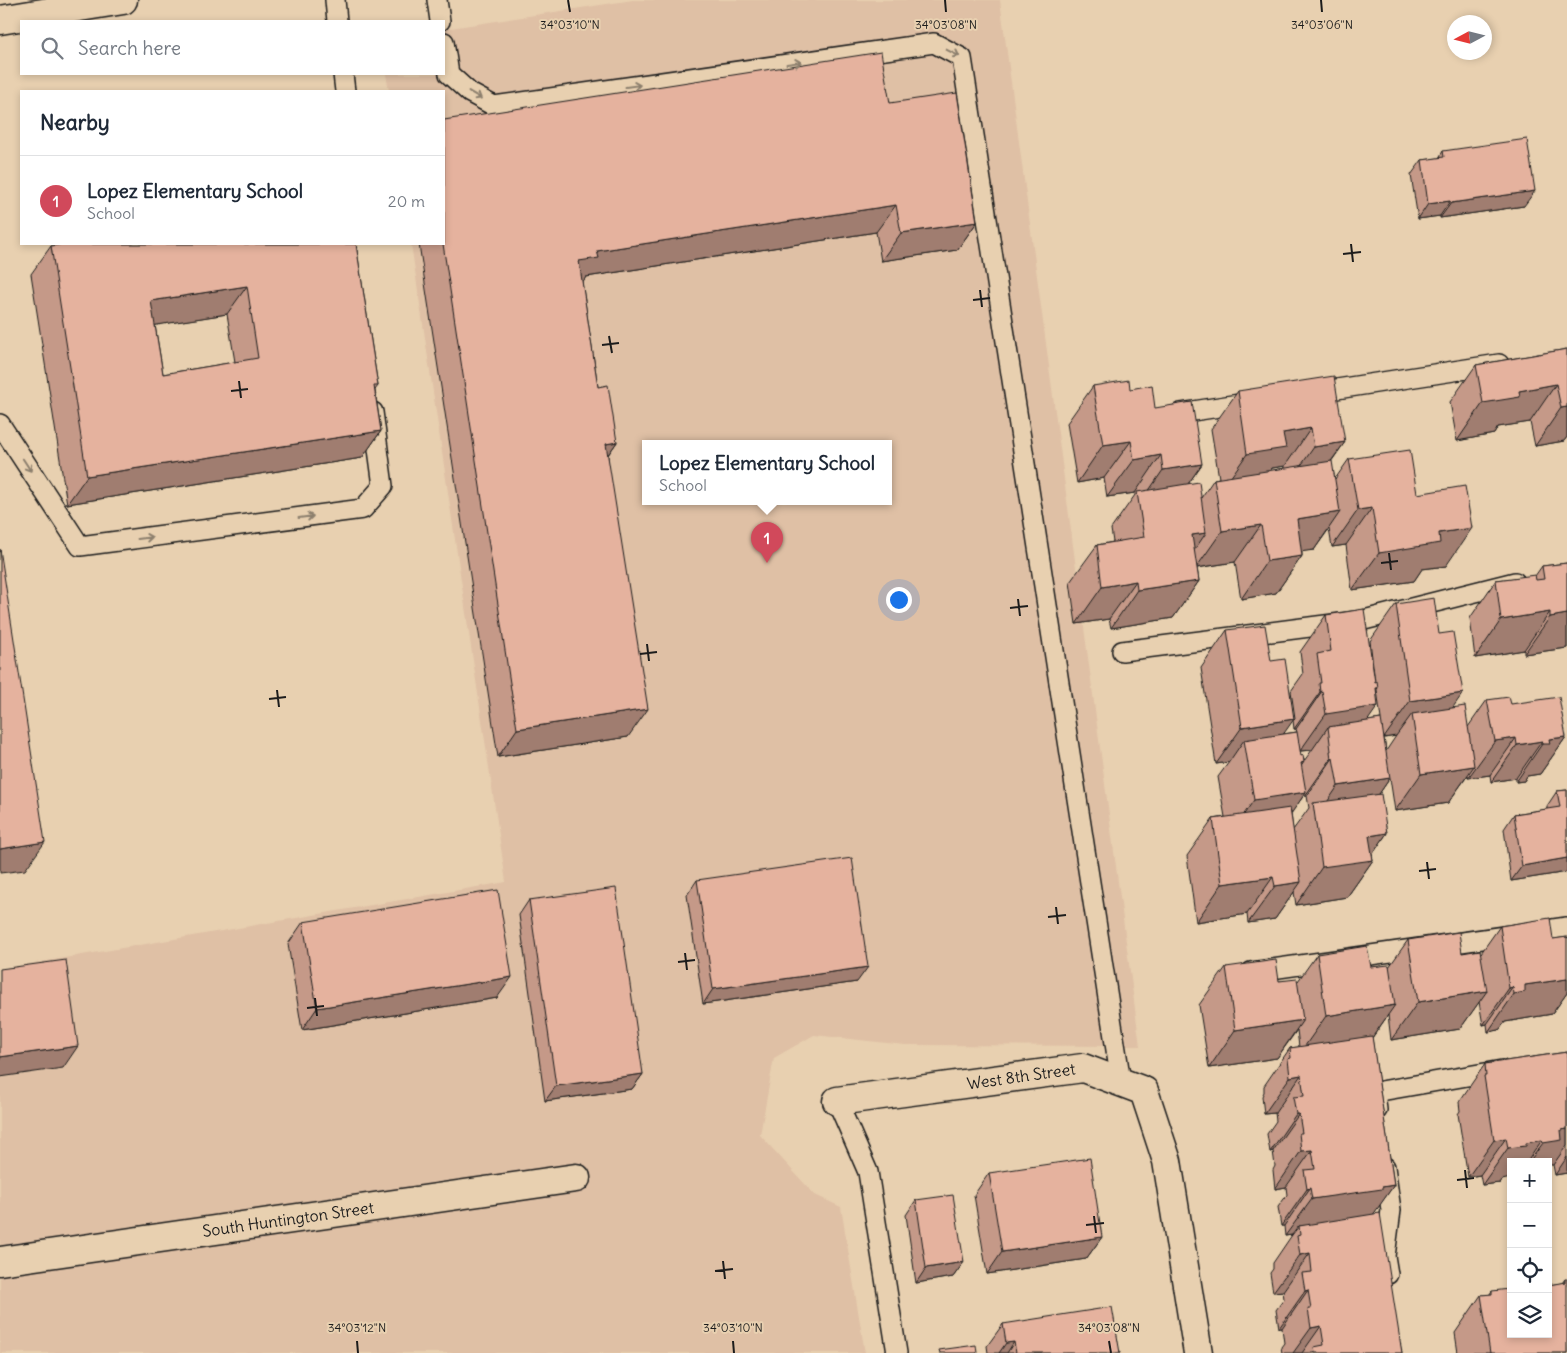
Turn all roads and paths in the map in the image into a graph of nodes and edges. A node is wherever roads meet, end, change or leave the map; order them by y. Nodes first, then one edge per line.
1 (123, 0) edge
2 (335, 0) edge
3 (437, 0) edge
4 (53, 5) edge
5 (0, 20) edge
6 (337, 20) edge
7 (440, 20) edge
8 (445, 48) edge
9 (343, 75) edge
10 (345, 90) edge
11 (1519, 361) edge
12 (1296, 395) edge
13 (371, 399) edge
14 (1267, 400) edge
15 (1180, 413) edge
16 (0, 424) edge
17 (1533, 577) edge
18 (1122, 651) dead end
19 (1567, 927) edge
20 (1250, 972) edge
21 (1519, 1067) edge
22 (1121, 1082) junction
23 (838, 1101) joint
24 (1380, 1131) edge
25 (1383, 1151) edge
26 (576, 1178) dead end
27 (0, 1261) edge
28 (1391, 1295) edge
29 (897, 1353) edge
30 (1198, 1353) edge

1 - 4 street
2 - 6 lane
3 - 7 lane
4 - 5 street
8 -> 22 lane
9 - 10 lane
11 - 12 lane
16 -> 13 lane
14 - 15 lane
17 - 18 lane
19 - 20 lane
21 - 24 lane
22 - 23 street, West 8th Street
22 - 30 street, West 8th Street
23 - 29 lane
25 - 28 lane
26 - 27 street, South Huntington Street

